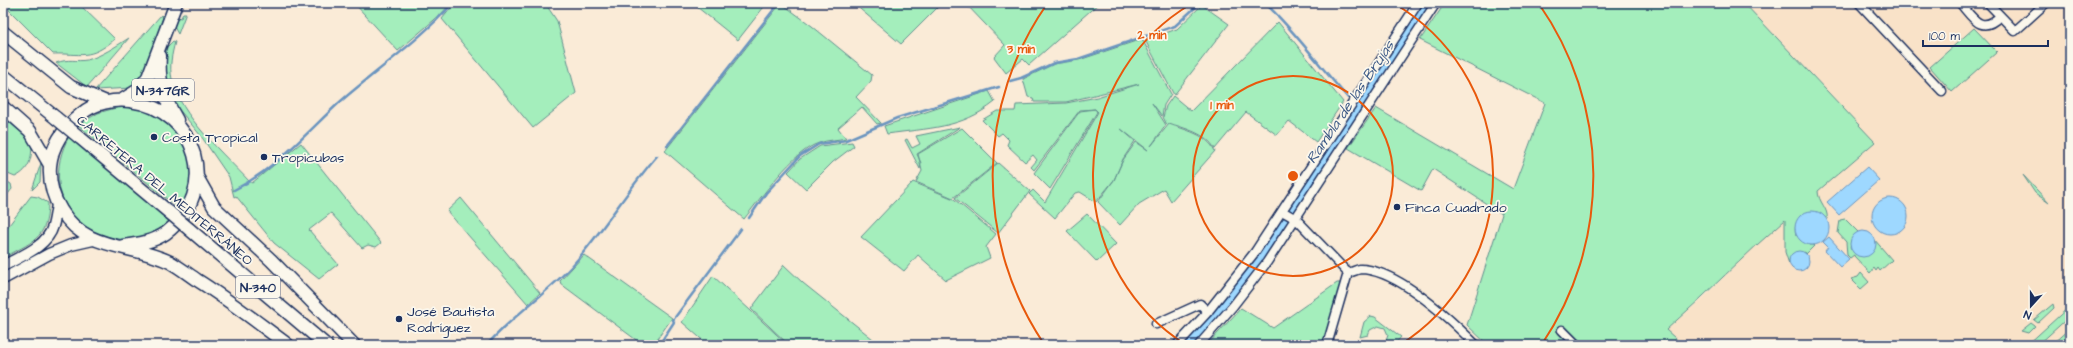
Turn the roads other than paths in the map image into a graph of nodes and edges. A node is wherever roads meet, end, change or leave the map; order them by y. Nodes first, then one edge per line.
1 (176, 3) edge
2 (1418, 3) edge
3 (1436, 3) edge
4 (1859, 3) edge
5 (1960, 3) edge
6 (1988, 3) edge
7 (2046, 3) edge
8 (2000, 16) junction
9 (3, 32) edge
10 (160, 47) junction
11 (3, 75) edge
12 (1942, 91) dead end
13 (122, 100) junction
14 (106, 102) junction
15 (3, 107) edge
16 (181, 128) junction
17 (50, 165) junction
18 (197, 177) junction
19 (57, 204) junction
20 (1284, 212) junction
21 (1295, 219) junction
22 (93, 240) junction
23 (123, 246) junction
24 (3, 266) edge
25 (1348, 273) junction
26 (3, 279) edge
27 (1208, 312) junction
28 (1156, 324) dead end
29 (1562, 330) dead end
30 (288, 345) edge
31 (326, 345) edge
32 (354, 345) edge
33 (1177, 345) edge
34 (1198, 345) edge
35 (1327, 345) edge
36 (1476, 345) edge
37 (1577, 345) edge

1 - 10 highway, N-347GR
2 - 20 street
3 - 21 street
4 - 12 street
5 - 8 street
6 - 8 street
7 - 8 street
9 - 14 highway
10 - 13 highway, N-347GR
10 - 16 highway, N-347GR
11 - 31 highway, CARRETERA DEL MEDITERRÁNEO / N-340, bridge
13 - 14 highway
13 - 16 highway
14 - 17 highway
15 - 17 highway
16 - 18 highway
17 - 19 highway
18 - 23 highway
18 - 32 highway
19 - 22 highway
19 - 24 main road
20 - 21 street
20 - 27 street
21 - 25 street
21 - 34 street
22 - 23 highway
22 - 26 main road
23 - 30 highway
25 - 35 street
25 - 36 street
27 - 28 street
27 - 33 street
29 - 37 street

